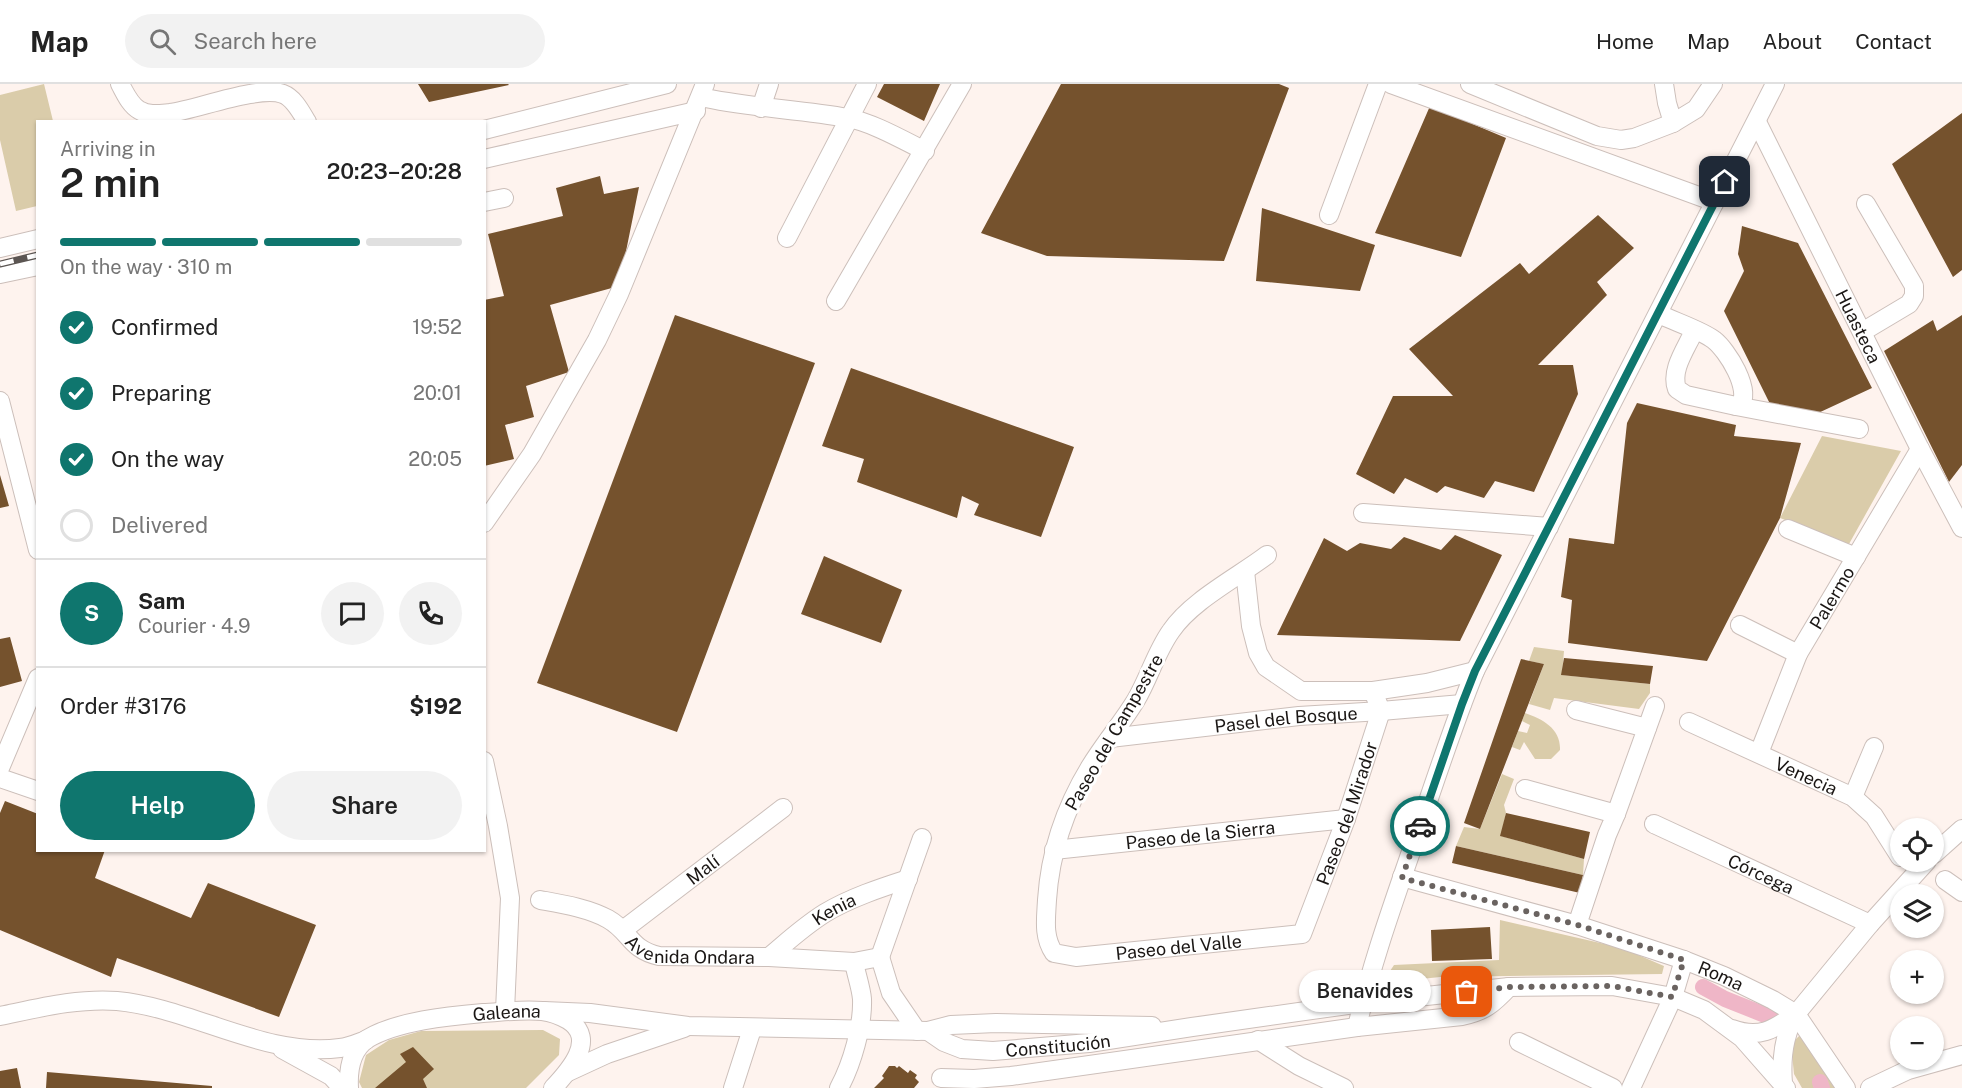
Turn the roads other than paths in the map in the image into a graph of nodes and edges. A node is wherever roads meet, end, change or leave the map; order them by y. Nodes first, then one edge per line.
1 (120, 84) edge
2 (667, 84) edge
3 (769, 84) edge
4 (867, 84) edge
5 (962, 84) edge
6 (1378, 84) edge
7 (1391, 84) edge
8 (1470, 84) edge
9 (1664, 84) edge
10 (1713, 84) edge
11 (1775, 84) edge
12 (286, 89) edge
13 (1424, 89) edge
14 (700, 97) edge
15 (761, 108) junction
16 (850, 118) junction
17 (306, 120) edge
18 (1757, 122) junction
19 (1673, 123) junction
20 (511, 124) junction
21 (486, 130) edge
22 (518, 151) junction
23 (925, 151) junction
24 (486, 159) edge
25 (504, 198) dead end
26 (486, 202) edge
27 (1715, 202) junction
28 (1866, 204) dead end
29 (1329, 215) dead end
30 (787, 238) dead end
31 (35, 240) edge
32 (0, 248) edge
33 (36, 266) edge
34 (0, 274) edge
35 (836, 301) dead end
36 (1659, 314) junction
37 (1695, 331) junction
38 (1862, 332) junction
39 (0, 401) edge
40 (1736, 406) junction
41 (1859, 429) dead end
42 (1920, 449) junction
43 (1363, 513) dead end
44 (486, 521) edge
45 (1549, 527) junction
46 (1962, 528) edge
47 (1788, 529) dead end
48 (36, 542) edge
49 (1267, 555) dead end
50 (1856, 557) junction
51 (1245, 571) junction
52 (1740, 625) dead end
53 (1798, 654) junction
54 (1475, 671) junction
55 (36, 683) edge
56 (1301, 691) junction
57 (1373, 691) junction
58 (1462, 704) junction
59 (1655, 706) dead end
60 (1576, 710) dead end
61 (1381, 711) junction
62 (1299, 716) junction
63 (1689, 722) dead end
64 (1647, 728) junction
65 (1110, 738) junction
66 (1874, 747) dead end
67 (1759, 753) junction
68 (0, 768) edge
69 (486, 770) edge
70 (0, 778) edge
71 (1525, 789) dead end
72 (36, 790) edge
73 (1853, 797) junction
74 (783, 808) dead end
75 (1616, 813) junction
76 (1346, 819) junction
77 (1654, 824) dead end
78 (1962, 829) edge
79 (922, 838) dead end
80 (1890, 839) edge
81 (1944, 845) edge
82 (1054, 850) junction
83 (1904, 872) edge
84 (1402, 878) junction
85 (908, 879) junction
86 (1945, 880) dead end
87 (1962, 892) edge
88 (540, 900) dead end
89 (1870, 924) junction
90 (1578, 925) junction
91 (623, 930) junction
92 (1302, 934) joint
93 (1054, 953) joint
94 (769, 957) junction
95 (880, 957) junction
96 (1684, 960) junction
97 (854, 962) junction
98 (1509, 987) junction
99 (891, 993) junction
100 (1672, 997) junction
101 (862, 999) junction
102 (1362, 1003) junction
103 (506, 1011) junction
104 (544, 1011) junction
105 (1796, 1014) junction
106 (0, 1016) edge
107 (688, 1026) junction
108 (1192, 1027) junction
109 (1357, 1027) junction
110 (752, 1029) junction
111 (1730, 1029) junction
112 (858, 1031) junction
113 (922, 1031) junction
114 (366, 1040) junction
115 (1258, 1040) junction
116 (1519, 1042) dead end
117 (273, 1043) junction
118 (962, 1049) junction
119 (1962, 1055) edge
120 (568, 1072) junction
121 (938, 1083) edge
122 (1785, 1086) edge
123 (342, 1088) edge
124 (349, 1088) edge
125 (553, 1088) edge
126 (733, 1088) edge
127 (839, 1088) edge
128 (1344, 1088) edge
129 (1612, 1088) edge
130 (1631, 1088) edge
131 (1846, 1088) edge
132 (1870, 1088) edge

1 - 12 street
2 - 20 street
3 - 15 street
4 - 16 street
5 - 23 street
6 - 29 street
7 - 13 street
8 - 19 street
9 - 19 street
10 - 19 street
11 - 18 street
12 - 17 street
13 - 27 street
14 - 15 street
14 - 22 street
14 - 44 street
15 - 16 street
16 - 23 street
16 - 30 street
18 - 27 street
18 - 38 street, Huasteca
20 - 21 street
20 - 22 street
22 - 24 street
23 - 35 street
25 - 26 street
27 - 36 street
28 - 38 street
31 - 32 street
33 - 34 street
36 - 37 street
36 - 45 street
37 - 40 street
37 - 40 street
38 - 42 street, Huasteca
39 - 48 street
40 - 41 street
42 - 46 street, Huasteca
42 - 50 street, Palermo
43 - 45 street
45 - 54 street
47 - 50 street
49 - 51 street, Paseo del Campestre
50 - 53 street, Palermo
51 - 56 street
51 - 65 street, Paseo del Campestre
52 - 53 street
53 - 67 street, Palermo
54 - 57 street
54 - 58 street
55 - 68 street
56 - 57 street
56 - 62 street
57 - 61 street
58 - 61 street, Pasel del Bosque
58 - 84 street
59 - 64 street
60 - 64 street
61 - 62 street, Pasel del Bosque
61 - 76 street, Paseo del Mirador
62 - 65 street, Pasel del Bosque
63 - 67 street, Venecia
64 - 75 street
65 - 82 street, Paseo del Campestre
66 - 73 street
67 - 73 street, Venecia
69 - 103 street
70 - 72 street
71 - 75 street
73 - 80 street, Venecia
74 - 91 street, Malí
75 - 90 street
76 - 82 street, Paseo de la Sierra
76 - 92 street, Paseo del Mirador
77 - 89 street, Córcega
78 - 81 street
79 - 85 street
82 - 93 street, Paseo del Campestre
83 - 89 street
84 - 90 street, Roma
84 - 102 street
85 - 94 street, Kenia
85 - 95 street
86 - 87 street
88 - 91 street, Avenida Ondara
89 - 105 street
90 - 96 street, Roma
91 - 94 street, Avenida Ondara
92 - 93 street, Paseo del Valle
94 - 97 street, Avenida Ondara
95 - 97 street, Avenida Ondara
95 - 99 street
96 - 100 street
96 - 105 street, Roma
97 - 101 street
98 - 100 street, Constitución
98 - 102 street, Constitución
98 - 109 street
99 - 101 street
99 - 113 street
100 - 111 street, Constitución
100 - 130 street
101 - 112 street
102 - 108 street, Constitución
102 - 109 street
103 - 104 street, Galeana
103 - 114 street, Galeana
104 - 107 street, Constitución
104 - 120 street, Galeana
105 - 111 street
105 - 122 street
105 - 131 street
106 - 117 street
107 - 110 street, Constitución
107 - 120 street
108 - 113 street, Constitución
108 - 118 street, Constitución
109 - 115 street
110 - 112 street, Constitución
110 - 126 street
111 - 122 street, Constitución
112 - 113 street, Constitución
112 - 127 street
113 - 118 street, Constitución
114 - 117 street, Galeana
114 - 124 street
115 - 121 street
115 - 128 street
116 - 129 street
117 - 123 street
118 - 121 street
119 - 132 street
120 - 125 street, Galeana

